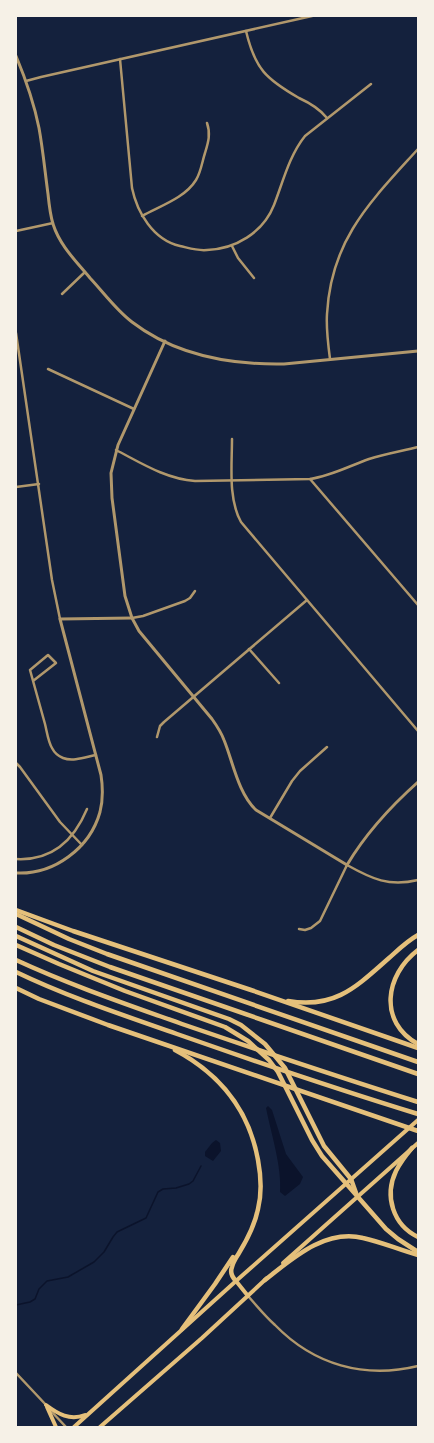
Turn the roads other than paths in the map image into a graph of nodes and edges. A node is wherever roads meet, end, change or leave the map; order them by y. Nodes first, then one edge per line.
1 (312, 16) edge
2 (246, 31) junction
3 (16, 56) edge
4 (120, 59) junction
5 (26, 82) junction
6 (371, 84) dead end
7 (327, 118) junction
8 (207, 123) dead end
9 (418, 149) edge
10 (142, 216) junction
11 (53, 223) junction
12 (16, 231) edge
13 (232, 246) junction
14 (86, 272) junction
15 (254, 278) dead end
16 (62, 294) dead end
17 (16, 333) edge
18 (165, 341) junction
19 (418, 351) edge
20 (330, 360) junction
21 (48, 369) dead end
22 (134, 409) junction
23 (232, 439) dead end
24 (418, 448) edge
25 (116, 450) junction
26 (310, 479) junction
27 (232, 481) junction
28 (39, 484) junction
29 (16, 488) edge
30 (195, 591) dead end
31 (307, 600) junction
32 (418, 605) edge
33 (132, 618) junction
34 (60, 619) junction
35 (249, 650) junction
36 (33, 681) junction
37 (279, 683) dead end
38 (194, 697) junction
39 (418, 731) edge
40 (157, 737) dead end
41 (326, 747) dead end
42 (96, 755) junction
43 (16, 763) edge
44 (418, 782) edge
45 (87, 809) dead end
46 (270, 818) junction
47 (73, 836) junction
48 (82, 845) junction
49 (16, 859) edge
50 (347, 865) junction
51 (16, 873) edge
52 (418, 880) edge
53 (16, 910) edge
54 (16, 914) edge
55 (16, 927) edge
56 (299, 929) dead end
57 (418, 935) edge
58 (16, 936) edge
59 (16, 945) edge
60 (418, 950) edge
61 (16, 960) edge
62 (16, 972) edge
63 (16, 988) edge
64 (269, 996) junction
65 (144, 1037) junction
66 (418, 1044) edge
67 (418, 1048) edge
68 (418, 1062) edge
69 (418, 1074) edge
70 (418, 1102) edge
71 (418, 1114) edge
72 (418, 1120) edge
73 (418, 1131) edge
74 (418, 1143) edge
75 (412, 1148) junction
76 (351, 1180) junction
77 (346, 1184) junction
78 (357, 1196) junction
79 (418, 1237) edge
80 (246, 1240) junction
81 (418, 1252) edge
82 (418, 1255) edge
83 (265, 1280) junction
84 (236, 1281) junction
85 (248, 1296) junction
86 (182, 1329) junction
87 (418, 1366) edge
88 (16, 1373) edge
89 (46, 1405) junction
90 (91, 1412) junction
91 (56, 1427) edge
92 (66, 1427) edge
93 (74, 1427) edge
94 (100, 1427) edge

1 - 2 street
2 - 4 street
2 - 7 street
3 - 5 street
4 - 5 street
4 - 10 street
5 - 11 street
6 - 7 street
7 - 13 street
8 - 10 street
9 - 20 street
10 - 13 street
11 - 12 street
11 - 14 street
13 - 15 street
14 - 16 street
14 - 18 street
17 - 28 street
18 - 20 street
18 - 22 street
19 - 20 street
21 - 22 street
22 - 25 street
23 - 27 street
24 - 26 street
25 - 27 street
25 - 33 street
26 - 27 street
26 - 32 street
27 - 31 street
28 - 29 street
28 - 34 street
30 - 33 street
31 - 35 street
31 - 39 street
33 - 34 street
33 - 38 street
34 - 42 street
35 - 37 street
35 - 38 street
36 - 36 street
36 - 42 street
38 - 40 street
38 - 46 street
41 - 46 street
42 - 48 street
43 - 47 street
44 - 50 street
45 - 47 street
46 - 50 street
47 - 48 street
47 - 49 street
48 - 51 street
50 - 52 street
50 - 56 street
53 - 64 highway
54 - 68 highway
55 - 69 highway
57 - 64 highway
58 - 76 highway
59 - 77 highway
60 - 66 highway
61 - 70 highway
62 - 71 highway
63 - 65 highway
64 - 67 highway
65 - 73 highway
65 - 80 highway
72 - 76 main road
74 - 75 main road
75 - 78 main road
75 - 79 highway
76 - 77 main road
76 - 78 highway
77 - 78 highway
77 - 84 main road
78 - 81 highway
78 - 83 main road
80 - 84 highway
80 - 86 highway
82 - 83 highway
83 - 85 main road
84 - 85 main road
84 - 86 main road
85 - 87 street
85 - 94 main road
86 - 90 main road
88 - 89 street
89 - 90 main road
89 - 91 main road
89 - 92 street
90 - 93 main road

